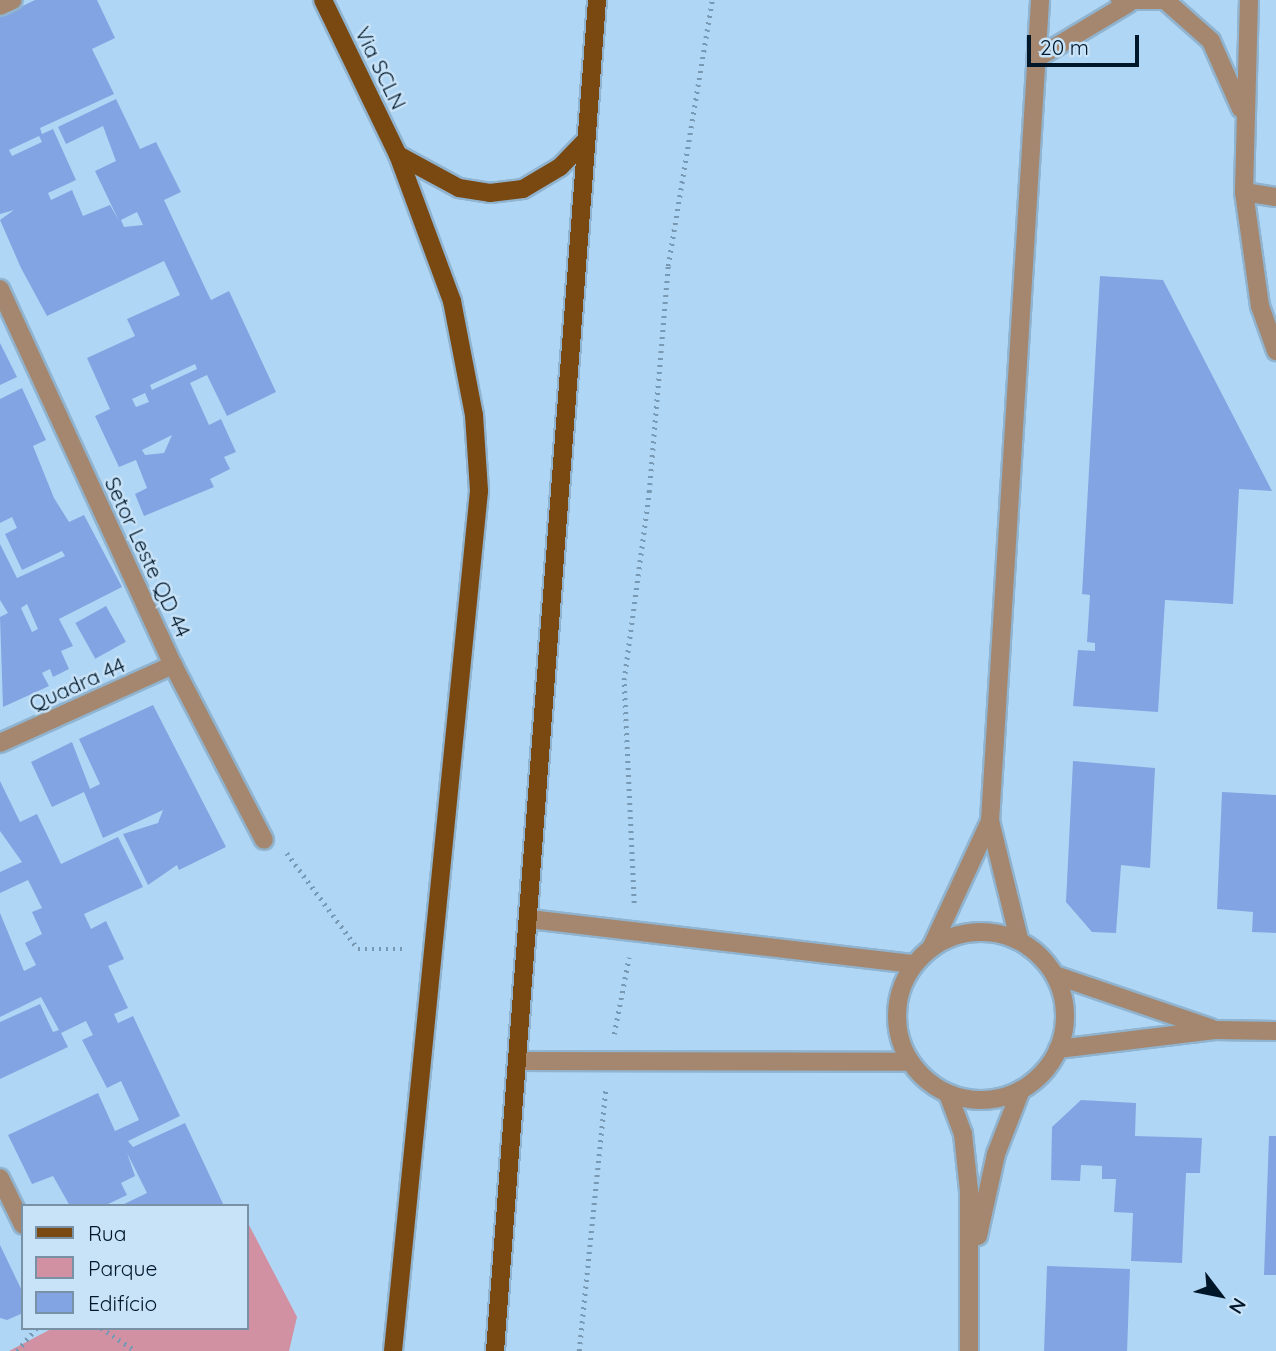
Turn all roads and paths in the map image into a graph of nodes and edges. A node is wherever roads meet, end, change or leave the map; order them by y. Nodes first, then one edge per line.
1 (13, 0) edge
2 (323, 0) edge
3 (597, 0) edge
4 (712, 0) edge
5 (1040, 0) edge
6 (1167, 0) edge
7 (1249, 0) edge
8 (1125, 1) edge
9 (0, 6) edge
10 (1037, 58) junction
11 (1245, 119) junction
12 (586, 140) junction
13 (398, 155) junction
14 (1244, 192) junction
15 (1276, 197) edge
16 (0, 289) edge
17 (1276, 351) edge
18 (173, 665) junction
19 (0, 743) edge
20 (990, 821) junction
21 (264, 840) joint
22 (530, 919) junction
23 (634, 933) junction
24 (1019, 939) junction
25 (932, 946) junction
26 (436, 949) junction
27 (913, 964) junction
28 (1055, 975) junction
29 (1215, 1030) junction
30 (1276, 1031) edge
31 (1058, 1049) junction
32 (520, 1061) junction
33 (909, 1062) junction
34 (608, 1064) junction
35 (1021, 1090) junction
36 (948, 1094) junction
37 (0, 1178) edge
38 (21, 1221) edge
39 (973, 1260) junction
40 (34, 1330) edge
41 (104, 1330) edge
42 (17, 1351) edge
43 (136, 1351) edge
44 (393, 1351) edge
45 (495, 1351) edge
46 (579, 1351) edge
47 (969, 1351) edge

1 - 9 street
2 - 13 main road, Via SCLN
3 - 12 main road
4 - 23 path
5 - 10 street
6 - 8 street
6 - 11 street
7 - 11 street
8 - 10 street
10 - 20 street
11 - 14 street
12 - 13 main road
12 - 22 main road
13 - 26 main road, Via SCLN
14 - 15 street
14 - 17 street
16 - 18 street, Setor Leste QD 44
18 - 19 street, Quadra 44
18 - 21 street, Setor Leste QD 44
20 - 24 street
20 - 25 street
21 - 26 path
22 - 23 street
22 - 32 main road
23 - 27 street
23 - 34 path
24 - 25 street
24 - 28 street
25 - 27 street
26 - 44 main road, Via SCLN
27 - 33 street
28 - 29 street
28 - 31 street
29 - 30 street
29 - 31 street
31 - 35 street
32 - 34 street
32 - 45 main road
33 - 34 street
33 - 36 street
34 - 46 path
35 - 36 street
35 - 39 street
36 - 39 street
37 - 38 street
39 - 47 street
40 - 42 path
41 - 43 path

